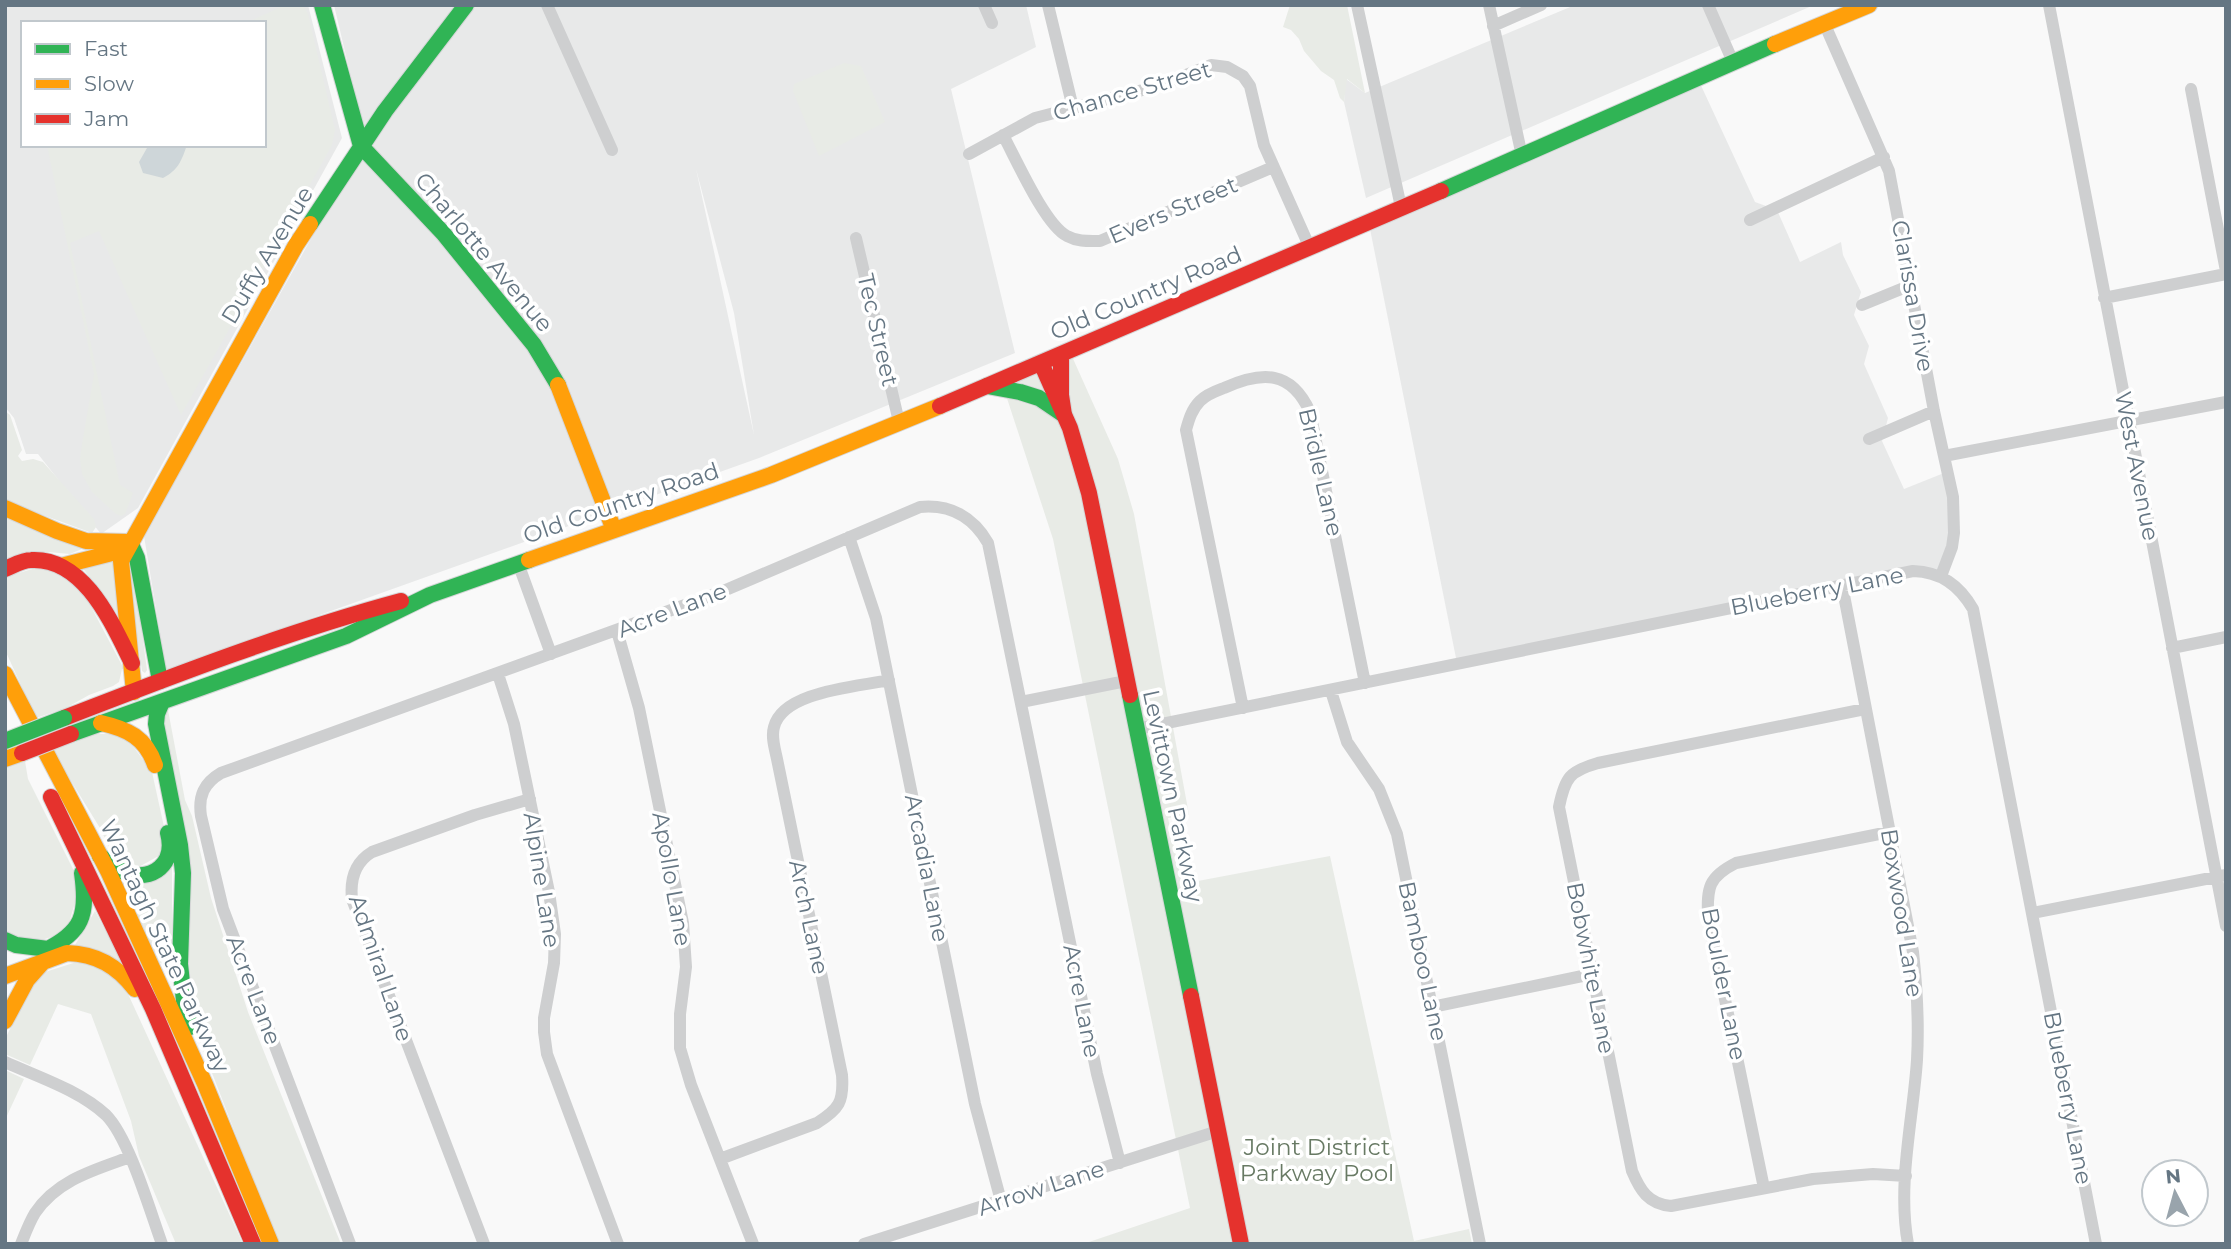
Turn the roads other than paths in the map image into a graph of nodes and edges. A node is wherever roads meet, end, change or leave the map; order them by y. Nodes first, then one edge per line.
1 (322, 5) edge
2 (466, 5) edge
3 (547, 5) edge
4 (984, 5) edge
5 (1048, 5) edge
6 (1357, 5) edge
7 (1489, 5) edge
8 (1541, 5) edge
9 (1708, 5) edge
10 (1869, 5) edge
11 (2049, 5) edge
12 (992, 23) dead end
13 (1825, 24) junction
14 (1493, 26) junction
15 (1734, 62) junction
16 (2191, 89) dead end
17 (1073, 108) junction
18 (1003, 135) junction
19 (361, 146) junction
20 (612, 149) dead end
21 (969, 154) dead end
22 (1522, 156) junction
23 (1884, 157) junction
24 (1273, 167) junction
25 (1401, 207) junction
26 (1750, 220) dead end
27 (856, 238) dead end
28 (1310, 248) junction
29 (2226, 272) edge
30 (1911, 285) junction
31 (2104, 298) junction
32 (1862, 305) dead end
33 (1060, 355) junction
34 (1041, 363) junction
35 (987, 386) junction
36 (2226, 402) edge
37 (1934, 411) junction
38 (1064, 415) junction
39 (2128, 421) junction
40 (900, 422) junction
41 (1869, 439) dead end
42 (1944, 456) junction
43 (5, 508) edge
44 (614, 530) junction
45 (849, 537) junction
46 (130, 542) junction
47 (519, 563) junction
48 (61, 566) junction
49 (5, 569) edge
50 (1941, 576) junction
51 (1842, 585) junction
52 (430, 595) junction
53 (617, 631) junction
54 (2226, 637) edge
55 (2172, 648) junction
56 (551, 654) junction
57 (132, 663) junction
58 (5, 674) edge
59 (498, 674) junction
60 (889, 680) junction
61 (160, 681) junction
62 (1126, 681) junction
63 (1365, 683) junction
64 (1331, 691) junction
65 (134, 692) junction
66 (162, 702) junction
67 (1021, 702) junction
68 (5, 708) edge
69 (1242, 708) junction
70 (1865, 709) junction
71 (101, 723) junction
72 (1137, 729) junction
73 (5, 741) edge
74 (5, 759) edge
75 (33, 762) dead end
76 (44, 784) dead end
77 (530, 799) junction
78 (1889, 832) junction
79 (78, 849) junction
80 (100, 856) junction
81 (2221, 876) edge
82 (2032, 913) junction
83 (2226, 926) edge
84 (5, 940) edge
85 (46, 955) junction
86 (5, 965) edge
87 (1592, 974) junction
88 (5, 976) edge
89 (1432, 1007) junction
90 (153, 1009) junction
91 (5, 1021) edge
92 (5, 1062) edge
93 (205, 1084) junction
94 (1218, 1131) junction
95 (130, 1157) junction
96 (720, 1159) junction
97 (1121, 1163) junction
98 (1906, 1176) junction
99 (1764, 1188) junction
100 (1001, 1200) junction
101 (20, 1244) edge
102 (162, 1244) edge
103 (253, 1244) edge
104 (271, 1244) edge
105 (350, 1244) edge
106 (484, 1244) edge
107 (618, 1244) edge
108 (753, 1244) edge
109 (864, 1244) edge
110 (1241, 1244) edge
111 (1480, 1244) edge
112 (1908, 1244) edge
113 (2096, 1244) edge

1 - 19 main road, Charlotte Avenue
2 - 19 main road, Duffy Avenue
3 - 20 street
4 - 12 street
5 - 17 street
6 - 25 street
7 - 14 street
8 - 14 street
9 - 15 street
10 - 13 main road, Old Country Road
11 - 31 street, West Avenue
13 - 15 main road, Old Country Road
13 - 23 street, Clarissa Drive
14 - 22 street
15 - 22 main road, Old Country Road
16 - 29 street
17 - 18 street, Chance Street
17 - 24 street, Chance Street
18 - 21 street, Chance Street
18 - 24 street, Evers Street
19 - 44 main road, Charlotte Avenue
19 - 46 main road, Duffy Avenue
22 - 25 main road, Old Country Road
23 - 26 street
23 - 30 street, Clarissa Drive
24 - 28 street, Chance Street
25 - 28 main road, Old Country Road
27 - 40 street, Tec Street
28 - 33 main road, Old Country Road
29 - 31 street
30 - 32 street
30 - 37 street, Clarissa Drive
31 - 39 street, West Avenue
33 - 34 main road, Old Country Road
33 - 38 main road
34 - 35 main road, Old Country Road
34 - 38 main road, Levittown Parkway
35 - 38 main road
35 - 40 main road, Old Country Road
36 - 39 street
37 - 41 street
37 - 42 street, Clarissa Drive
38 - 62 main road, Levittown Parkway
39 - 42 street
39 - 55 street, West Avenue
40 - 44 main road, Old Country Road
42 - 50 street, Clarissa Drive
43 - 46 main road
44 - 47 main road, Old Country Road
45 - 53 street, Acre Lane
45 - 60 street, Arcadia Lane
45 - 67 street, Acre Lane
46 - 48 main road
46 - 57 main road, Duffy Avenue
46 - 61 main road
47 - 52 main road, Old Country Road
47 - 56 street
48 - 49 main road
48 - 57 main road
50 - 51 street, Blueberry Lane
50 - 82 street, Blueberry Lane
51 - 63 street, Blueberry Lane
51 - 70 street, Boxwood Lane
52 - 61 main road, Old Country Road
52 - 66 main road, Old Country Road
53 - 56 street, Acre Lane
53 - 96 street, Apollo Lane
54 - 55 street
55 - 81 street, West Avenue
56 - 59 street, Acre Lane
57 - 65 main road, Duffy Avenue
58 - 80 main road, Wantagh State Parkway
59 - 77 street, Alpine Lane
59 - 105 street, Acre Lane
60 - 96 street, Arch Lane
60 - 100 street, Arcadia Lane
61 - 65 main road, Old Country Road
62 - 67 street
62 - 72 main road, Levittown Parkway
63 - 64 street, Blueberry Lane
63 - 69 street, Bridle Lane
64 - 69 street, Blueberry Lane
64 - 89 street, Bamboo Lane
65 - 73 main road, Old Country Road, bridge
66 - 71 main road, Old Country Road
66 - 93 main road
67 - 97 street, Acre Lane
68 - 75 main road
69 - 72 street, Blueberry Lane
70 - 78 street, Boxwood Lane
70 - 87 street, Bobwhite Lane
71 - 74 main road, Old Country Road, bridge
71 - 80 main road
72 - 94 main road, Levittown Parkway
76 - 79 main road, Wantagh State Parkway
77 - 106 street, Admiral Lane
77 - 107 street, Alpine Lane
78 - 98 street, Boxwood Lane
78 - 99 street, Boulder Lane
79 - 85 main road
79 - 90 main road, Wantagh State Parkway
80 - 93 main road, Wantagh State Parkway
81 - 82 street
81 - 83 street, West Avenue
82 - 113 street, Blueberry Lane
84 - 85 main road
85 - 86 main road
85 - 88 main road
85 - 90 main road
85 - 91 main road
87 - 89 street
87 - 99 street, Bobwhite Lane
89 - 111 street, Bamboo Lane
90 - 103 main road, Wantagh State Parkway
92 - 95 street
93 - 104 main road, Wantagh State Parkway
94 - 97 street, Arrow Lane
94 - 110 main road, Levittown Parkway
95 - 101 street
95 - 102 street
96 - 108 street, Apollo Lane
97 - 100 street, Arrow Lane
98 - 99 street, Bobwhite Lane
98 - 112 street, Boxwood Lane
100 - 109 street, Arrow Lane

